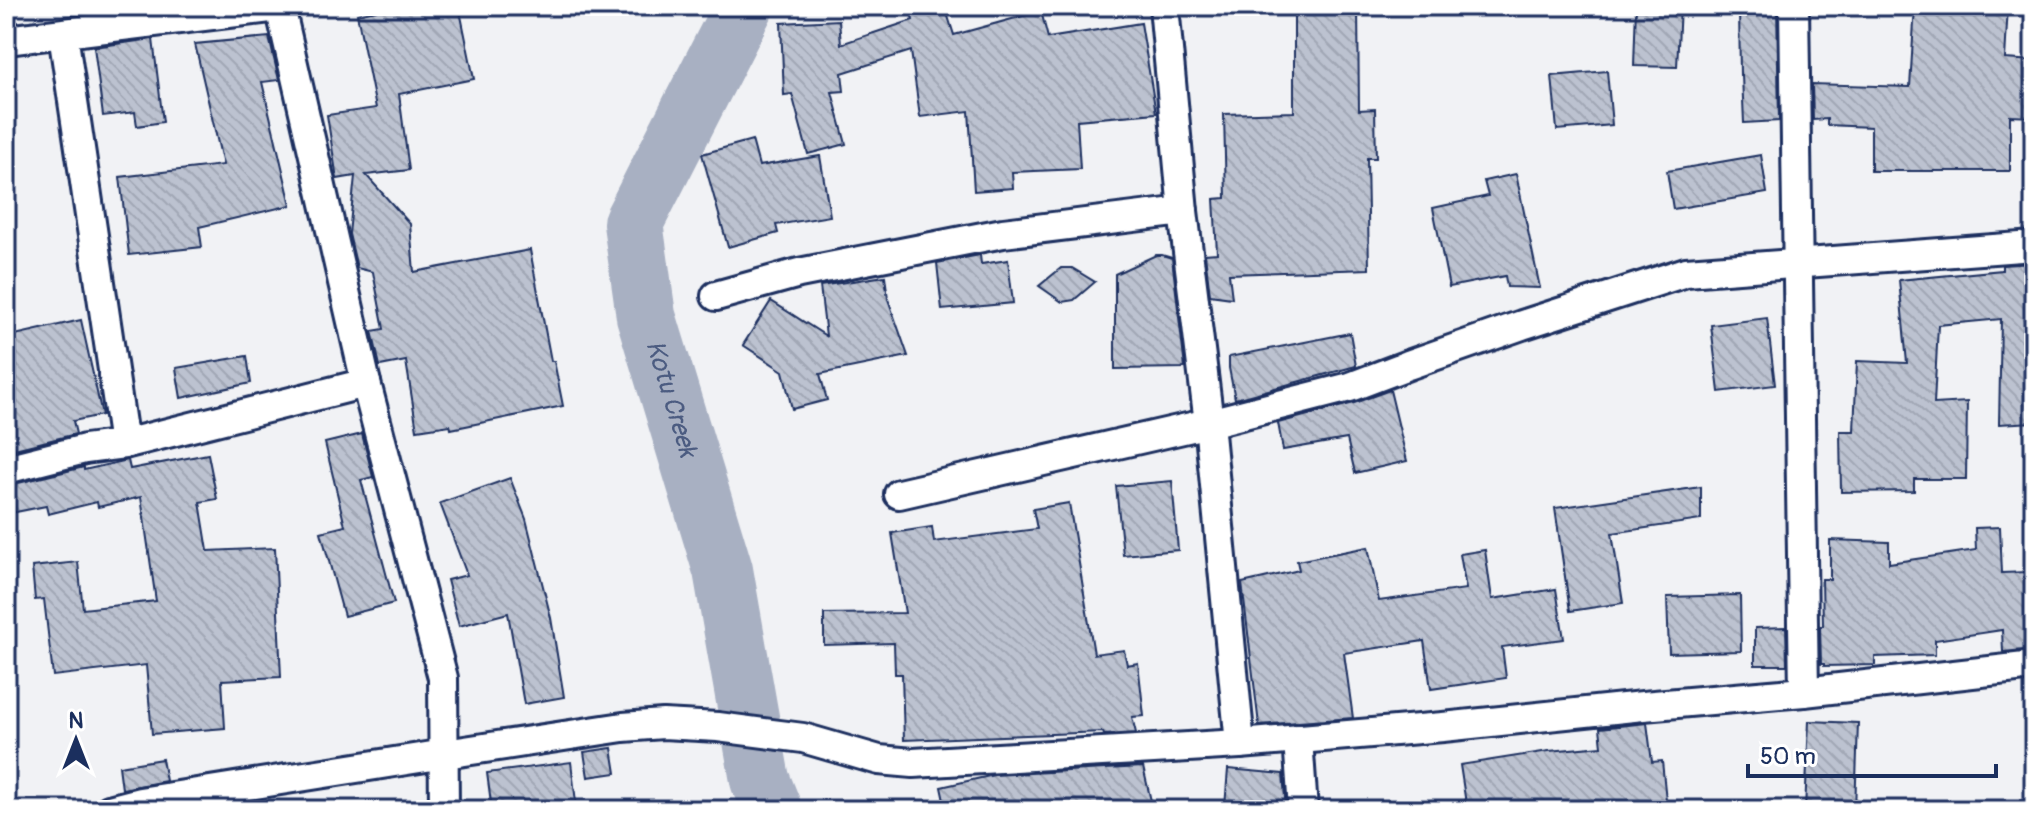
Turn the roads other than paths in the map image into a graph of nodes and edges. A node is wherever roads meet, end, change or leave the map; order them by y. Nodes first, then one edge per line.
1 (287, 6) edge
2 (1164, 6) edge
3 (1794, 6) edge
4 (280, 7) edge
5 (186, 12) edge
6 (63, 34) junction
7 (6, 40) edge
8 (1183, 211) junction
9 (2034, 246) edge
10 (1798, 262) junction
11 (716, 296) dead end
12 (366, 383) junction
13 (1209, 423) junction
14 (124, 444) junction
15 (6, 469) edge
16 (899, 494) dead end
17 (2034, 666) edge
18 (1804, 692) junction
19 (1298, 739) junction
20 (1240, 744) junction
21 (445, 754) junction
22 (109, 810) edge
23 (444, 810) edge
24 (1303, 810) edge

1 - 4 street
2 - 8 street
3 - 10 street
4 - 5 street
4 - 12 street
5 - 6 street
6 - 7 street
6 - 14 street
8 - 11 street
8 - 13 street
9 - 10 street
10 - 13 street
10 - 18 street
12 - 14 street
12 - 21 street
13 - 16 street
13 - 20 street
14 - 15 street
17 - 18 street
18 - 19 street
19 - 20 street
19 - 24 street
20 - 21 street
21 - 22 street
21 - 23 street

